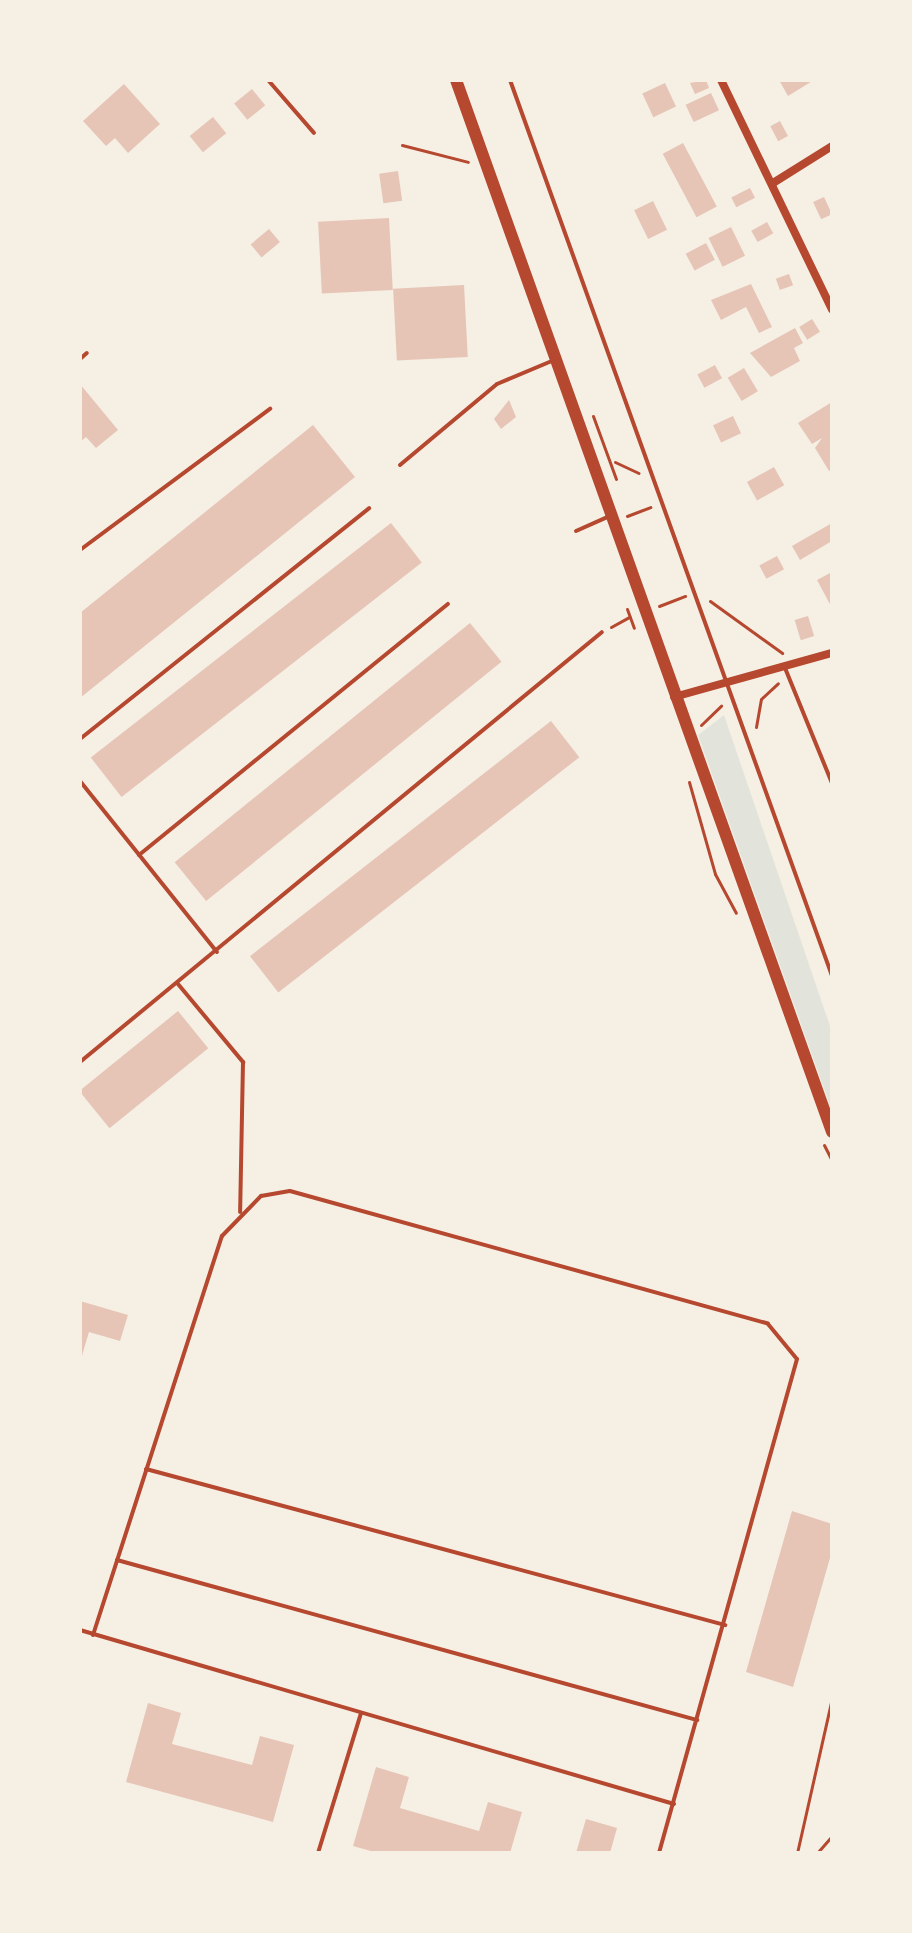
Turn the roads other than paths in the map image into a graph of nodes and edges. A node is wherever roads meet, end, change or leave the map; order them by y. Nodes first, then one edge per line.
1 (268, 80) edge
2 (456, 80) edge
3 (510, 80) edge
4 (721, 80) edge
5 (314, 133) dead end
6 (832, 146) edge
7 (773, 183) junction
8 (832, 310) edge
9 (87, 353) dead end
10 (80, 359) edge
11 (556, 359) junction
12 (270, 409) dead end
13 (400, 465) dead end
14 (369, 508) dead end
15 (611, 515) junction
16 (576, 531) dead end
17 (80, 550) edge
18 (448, 604) dead end
19 (602, 632) dead end
20 (832, 653) edge
21 (784, 666) junction
22 (718, 684) junction
23 (673, 697) junction
24 (80, 739) edge
25 (80, 781) edge
26 (832, 783) edge
27 (139, 855) junction
28 (217, 952) junction
29 (832, 976) edge
30 (178, 984) junction
31 (80, 1062) edge
32 (832, 1132) edge
33 (240, 1212) junction
34 (146, 1469) junction
35 (117, 1560) junction
36 (725, 1625) junction
37 (80, 1630) edge
38 (93, 1635) junction
39 (361, 1713) junction
40 (697, 1720) junction
41 (674, 1804) junction
42 (318, 1853) edge
43 (659, 1853) edge

1 - 5 lane
2 - 11 main road
3 - 22 lane
4 - 7 street
6 - 7 street
7 - 8 street
9 - 10 lane
11 - 13 lane
11 - 15 main road
12 - 17 lane
14 - 24 lane
15 - 16 lane
15 - 23 main road
18 - 27 lane
19 - 28 lane
20 - 21 street
21 - 22 street
21 - 26 lane
22 - 23 street
22 - 29 lane
23 - 32 main road
25 - 27 lane
27 - 28 lane
28 - 30 lane
30 - 31 lane
30 - 33 lane
33 - 34 lane
33 - 36 lane
34 - 35 lane
34 - 36 lane
35 - 38 lane
35 - 40 lane
36 - 40 lane
37 - 38 lane
38 - 39 lane
39 - 41 lane
39 - 42 lane
40 - 41 lane
41 - 43 lane

